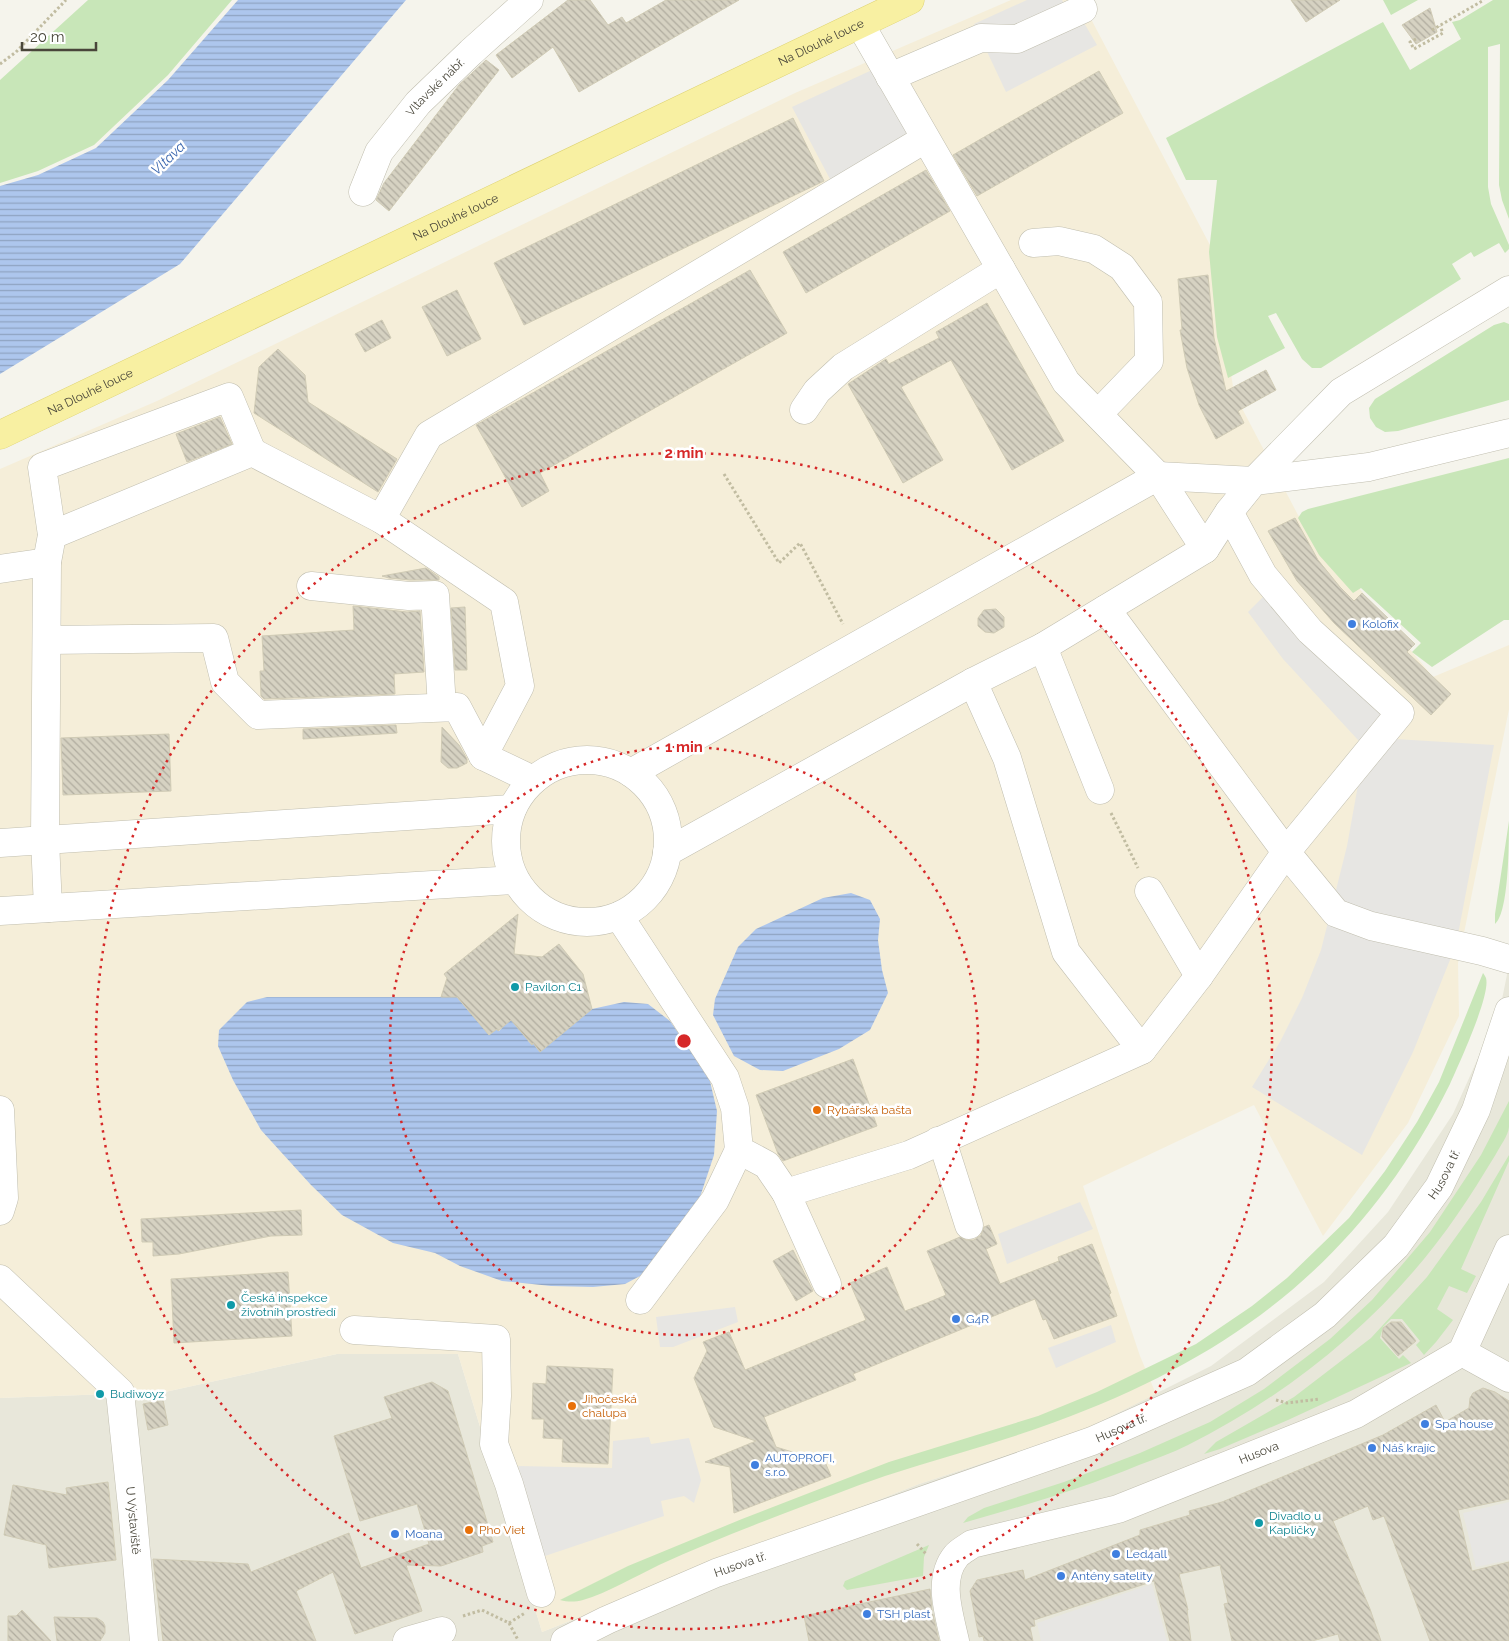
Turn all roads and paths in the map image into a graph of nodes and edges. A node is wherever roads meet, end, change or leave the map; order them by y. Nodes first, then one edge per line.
1 (66, 0) edge
2 (529, 0) edge
3 (910, 0) edge
4 (1484, 0) edge
5 (1082, 9) dead end
6 (860, 24) junction
7 (1440, 26) junction
8 (1432, 30) dead end
9 (1416, 39) dead end
10 (0, 64) edge
11 (890, 77) junction
12 (925, 139) junction
13 (363, 192) dead end
14 (1033, 243) dead end
15 (1001, 269) junction
16 (1509, 290) edge
17 (804, 410) dead end
18 (1098, 414) junction
19 (1509, 433) edge
20 (0, 435) edge
21 (252, 452) junction
22 (724, 474) dead end
23 (1158, 476) junction
24 (1254, 481) junction
25 (1228, 512) junction
26 (381, 519) junction
27 (52, 535) junction
28 (1205, 549) junction
29 (48, 562) junction
30 (0, 569) edge
31 (311, 586) dead end
32 (1106, 609) junction
33 (46, 640) junction
34 (854, 647) junction
35 (1043, 647) junction
36 (973, 682) junction
37 (442, 707) junction
38 (483, 756) junction
39 (631, 773) junction
40 (533, 780) junction
41 (1100, 790) joint
42 (512, 809) junction
43 (45, 840) junction
44 (0, 843) edge
45 (668, 852) junction
46 (1286, 852) junction
47 (515, 880) junction
48 (1149, 891) joint
49 (48, 908) junction
50 (0, 911) edge
51 (618, 916) junction
52 (1509, 959) edge
53 (1199, 976) junction
54 (1509, 1010) edge
55 (1142, 1050) junction
56 (0, 1110) edge
57 (938, 1141) junction
58 (739, 1150) junction
59 (786, 1193) junction
60 (0, 1211) edge
61 (968, 1225) dead end
62 (1509, 1249) edge
63 (0, 1279) edge
64 (827, 1284) dead end
65 (640, 1300) dead end
66 (354, 1330) dead end
67 (1462, 1352) junction
68 (1509, 1378) edge
69 (534, 1602) joint
70 (482, 1610) dead end
71 (509, 1623) junction
72 (442, 1631) dead end
73 (518, 1640) edge
74 (144, 1641) edge
75 (407, 1641) edge
76 (565, 1641) edge
77 (955, 1641) edge

1 - 10 path
2 - 13 street, Vltavské nábř.
3 - 6 main road, Na Dlouhé louce
4 - 7 path
5 - 11 street
6 - 11 street
6 - 20 main road, Na Dlouhé louce
7 - 8 path
7 - 9 path
11 - 12 street
12 - 15 street
12 - 26 street
14 - 18 street
15 - 17 street
15 - 18 street
16 - 24 street
18 - 23 street
19 - 24 street
21 - 26 street
21 - 27 street
21 - 27 street
22 - 34 path
23 - 24 street
23 - 28 street
23 - 34 street
24 - 25 street
25 - 28 street
25 - 46 street
26 - 38 street
27 - 29 street
28 - 32 street
29 - 30 street
29 - 33 street
31 - 37 street
32 - 35 street
32 - 46 street
33 - 37 street
33 - 43 street
34 - 39 street
35 - 36 street
35 - 41 street
36 - 45 street
36 - 55 street
37 - 38 street
38 - 40 street
39 - 40 street
39 - 45 street
40 - 42 street
41 - 48 path
42 - 43 street
42 - 47 street
43 - 44 street
43 - 49 street
45 - 51 street
46 - 52 street
46 - 53 street
47 - 49 street
47 - 51 street
48 - 53 street
49 - 50 street
51 - 58 street
53 - 55 street
54 - 76 street, Husova tř.
55 - 57 street
56 - 60 street
57 - 59 street
57 - 61 street
58 - 59 street
58 - 65 street
59 - 64 street
62 - 67 street
63 - 74 street, U Výstaviště
66 - 69 street
67 - 68 street
67 - 77 street, Husova
69 - 71 path
70 - 71 path
71 - 73 path
72 - 75 street

